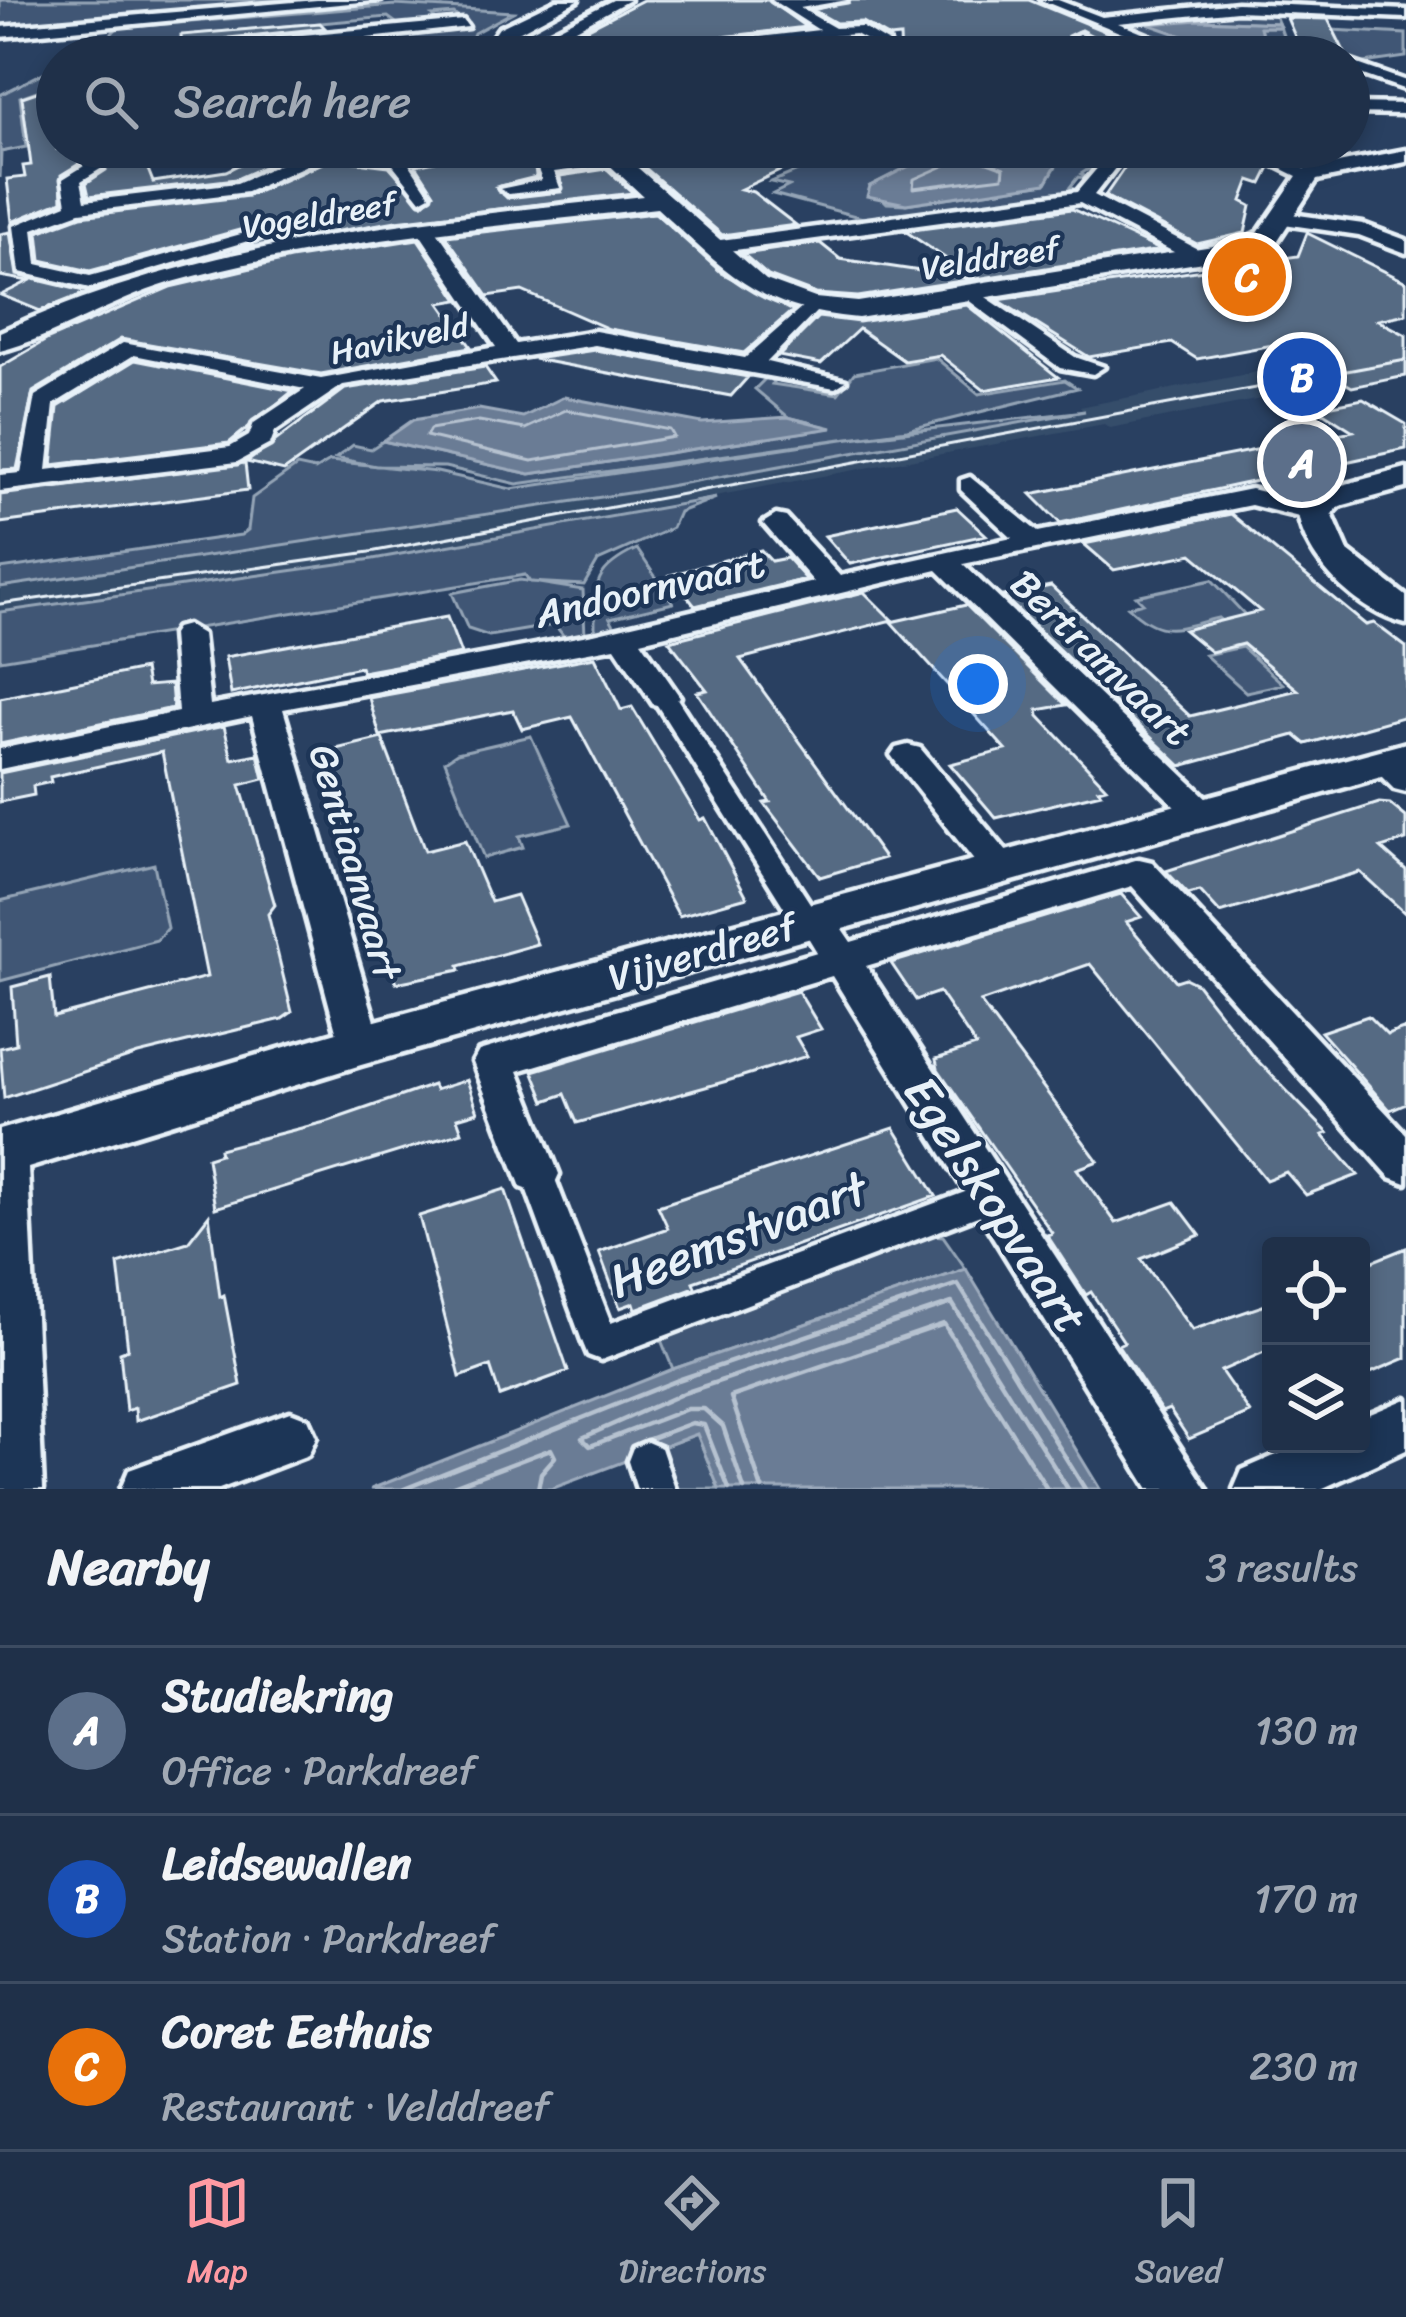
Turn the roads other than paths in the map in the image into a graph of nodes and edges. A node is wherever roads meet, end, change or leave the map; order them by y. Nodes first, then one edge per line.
1 (356, 0) edge
2 (374, 0) edge
3 (623, 0) edge
4 (841, 0) edge
5 (1047, 0) edge
6 (529, 2) edge
7 (782, 3) edge
8 (569, 4) edge
9 (304, 5) junction
10 (1406, 14) edge
11 (1102, 21) junction
12 (463, 24) dead end
13 (818, 25) junction
14 (0, 32) edge
15 (834, 33) junction
16 (339, 35) joint
17 (329, 36) edge
18 (504, 36) edge
19 (553, 36) edge
20 (795, 36) edge
21 (806, 36) edge
22 (869, 36) edge
23 (1140, 36) edge
24 (1388, 62) dead end
25 (1370, 64) edge
26 (1370, 73) edge
27 (1406, 86) edge
28 (1370, 109) edge
29 (1406, 110) edge
30 (1406, 156) edge
31 (1370, 163) edge
32 (91, 168) edge
33 (310, 168) edge
34 (403, 168) edge
35 (542, 168) edge
36 (625, 168) edge
37 (1107, 168) edge
38 (1292, 168) edge
39 (1348, 168) edge
40 (1309, 176) junction
41 (509, 190) dead end
42 (421, 195) dead end
43 (1083, 197) junction
44 (661, 200) junction
45 (77, 207) junction
46 (1284, 218) junction
47 (255, 219) junction
48 (427, 231) junction
49 (713, 247) junction
50 (1406, 247) edge
51 (1200, 258) junction
52 (971, 293) junction
53 (811, 307) junction
54 (0, 343) edge
55 (508, 350) junction
56 (750, 366) junction
57 (1094, 367) dead end
58 (835, 382) dead end
59 (325, 386) junction
60 (33, 478) junction
61 (1406, 478) edge
62 (0, 483) edge
63 (970, 485) dead end
64 (1315, 513) junction
65 (776, 523) dead end
66 (1033, 542) junction
67 (944, 560) junction
68 (834, 586) junction
69 (1406, 613) edge
70 (187, 634) dead end
71 (623, 637) junction
72 (664, 697) joint
73 (265, 703) junction
74 (195, 718) junction
75 (908, 755) dead end
76 (0, 759) edge
77 (1399, 767) edge
78 (1202, 813) junction
79 (1000, 868) junction
80 (820, 933) junction
81 (361, 1045) junction
82 (0, 1154) edge
83 (1406, 1164) edge
84 (0, 1167) edge
85 (537, 1174) joint
86 (992, 1196) junction
87 (1406, 1424) edge
88 (290, 1437) dead end
89 (9, 1489) edge
90 (148, 1489) edge
91 (1180, 1489) edge
92 (1261, 1489) edge

1 - 9 street
2 - 9 street
3 - 19 street
4 - 7 street
5 - 11 street
6 - 8 street
7 - 13 street
8 - 18 street
9 - 14 street
10 - 11 street
11 - 23 street
12 - 16 street
13 - 15 street
13 - 20 street
15 - 21 street
15 - 22 street
16 - 17 street
24 - 25 street
26 - 27 street
28 - 29 street
30 - 31 street
32 - 45 street
33 - 47 street
34 - 42 street
35 - 41 street
36 - 44 street, Velddreef
37 - 43 street
38 - 40 street
39 - 40 street
40 - 46 street, Velddreef
43 - 49 street
43 - 51 street
44 - 48 street, Vogeldreef
44 - 49 street, Velddreef
45 - 47 street
45 - 47 street
46 - 50 street
46 - 51 street, Velddreef
47 - 48 street, Vogeldreef
47 - 54 street, Vogeldreef
48 - 55 street
49 - 53 street, Velddreef
51 - 52 street, Velddreef
52 - 53 street, Velddreef
52 - 57 street
53 - 56 street
55 - 56 street, Havikveld
55 - 59 street, Havikveld
56 - 58 street, Havikveld
59 - 60 street, Havikveld
59 - 60 street
60 - 62 street, Havikveld
61 - 64 street
63 - 66 street
64 - 66 street, Andoornvaart
64 - 69 street
65 - 68 street
66 - 67 street, Andoornvaart
67 - 68 street, Andoornvaart
67 - 78 street, Bertramvaart
68 - 71 street, Andoornvaart
70 - 74 street
71 - 72 street
71 - 73 street, Andoornvaart
72 - 80 street
73 - 74 street, Andoornvaart
73 - 81 street, Gentiaanvaart
74 - 76 street, Andoornvaart
75 - 79 street
77 - 78 street, Vijverdreef
78 - 79 street, Vijverdreef
79 - 80 street, Vijverdreef
80 - 81 street, Vijverdreef
80 - 83 street
80 - 85 street, Heemstvaart
80 - 86 street, Egelskopvaart
81 - 82 street, Vijverdreef
84 - 89 street
85 - 86 street, Heemstvaart
86 - 91 street, Egelskopvaart
87 - 92 street
88 - 90 street

